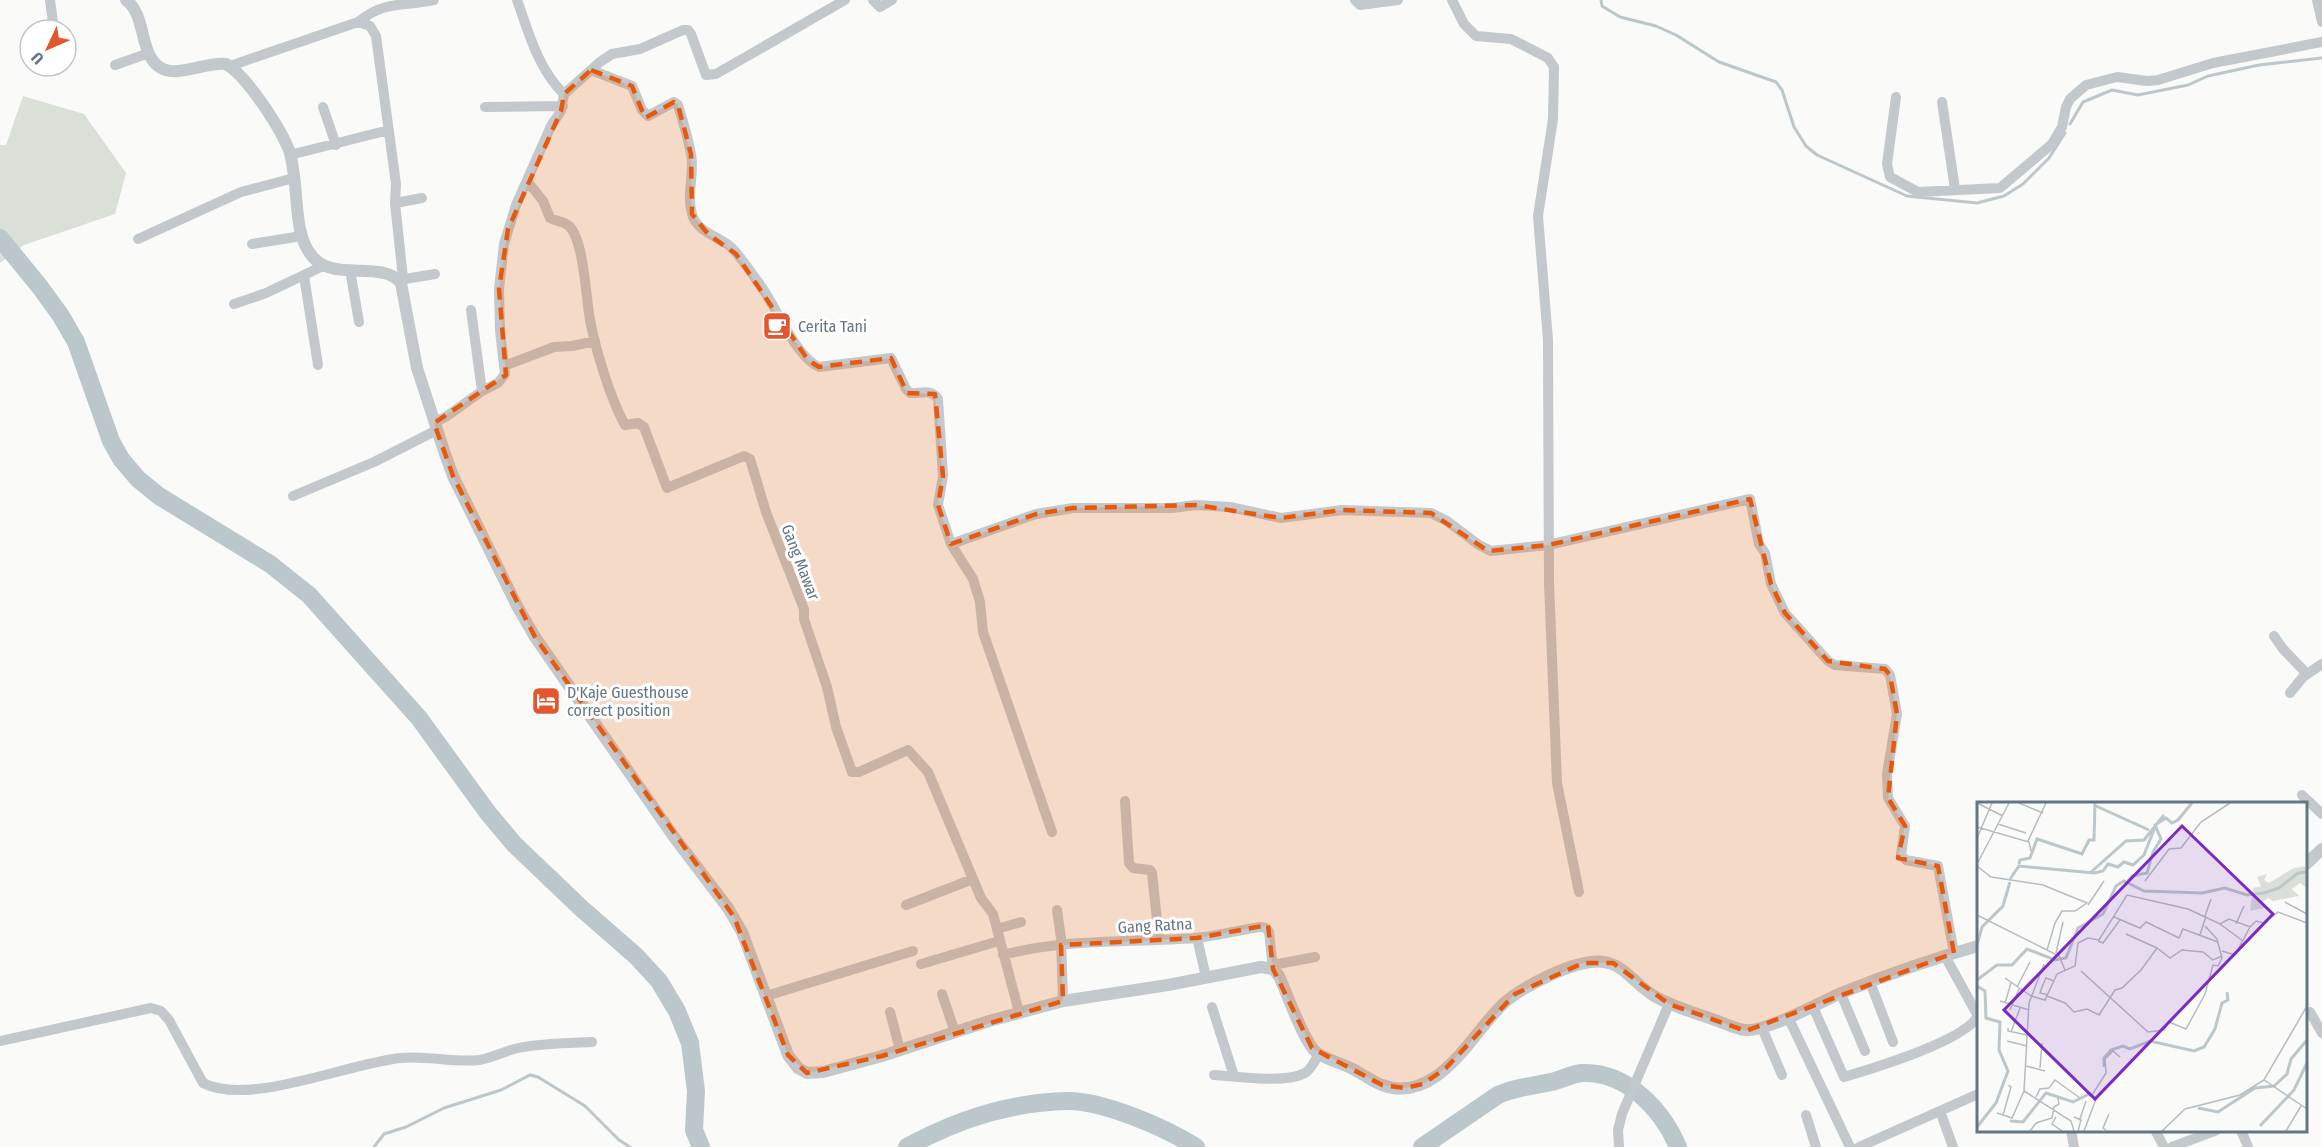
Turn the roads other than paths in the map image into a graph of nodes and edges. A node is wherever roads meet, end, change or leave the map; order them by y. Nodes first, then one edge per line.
1 (50, 0) edge
2 (126, 0) edge
3 (434, 0) edge
4 (517, 0) edge
5 (845, 0) edge
6 (873, 0) edge
7 (892, 0) edge
8 (1355, 0) edge
9 (1398, 0) edge
10 (1452, 0) edge
11 (2317, 0) edge
12 (52, 18) edge
13 (358, 22) junction
14 (2322, 22) edge
15 (2322, 42) edge
16 (149, 53) junction
17 (115, 65) dead end
18 (230, 66) junction
19 (591, 70) junction
20 (1896, 97) dead end
21 (563, 100) junction
22 (1942, 102) dead end
23 (323, 107) dead end
24 (484, 107) dead end
25 (389, 130) junction
26 (336, 145) junction
27 (290, 155) junction
28 (294, 178) junction
29 (528, 182) junction
30 (1955, 189) junction
31 (422, 198) dead end
32 (395, 203) junction
33 (302, 236) junction
34 (138, 239) dead end
35 (252, 244) dead end
36 (323, 266) junction
37 (350, 270) junction
38 (435, 274) dead end
39 (304, 276) junction
40 (401, 279) junction
41 (234, 304) dead end
42 (471, 310) dead end
43 (359, 322) dead end
44 (595, 341) junction
45 (318, 365) dead end
46 (504, 366) junction
47 (482, 391) junction
48 (435, 426) junction
49 (293, 496) dead end
50 (951, 544) junction
51 (1548, 545) junction
52 (2274, 636) dead end
53 (2321, 666) edge
54 (2307, 674) junction
55 (2290, 693) dead end
56 (2302, 795) dead end
57 (1125, 801) dead end
58 (2322, 814) edge
59 (1052, 832) dead end
60 (2322, 849) edge
61 (2307, 863) edge
62 (973, 879) junction
63 (1579, 892) dead end
64 (906, 905) dead end
65 (1057, 910) dead end
66 (1021, 922) dead end
67 (997, 929) junction
68 (1197, 938) junction
69 (1159, 939) junction
70 (999, 941) junction
71 (1061, 945) junction
72 (1977, 946) edge
73 (913, 951) dead end
74 (1949, 954) junction
75 (1003, 955) junction
76 (1315, 957) dead end
77 (921, 964) dead end
78 (1273, 967) junction
79 (1206, 977) junction
80 (1870, 982) junction
81 (942, 994) dead end
82 (1841, 994) junction
83 (766, 996) junction
84 (1063, 1001) junction
85 (1668, 1004) junction
86 (1813, 1006) junction
87 (1212, 1007) dead end
88 (2322, 1008) edge
89 (890, 1012) dead end
90 (1019, 1012) junction
91 (2308, 1013) edge
92 (1977, 1014) edge
93 (1788, 1017) junction
94 (1977, 1017) edge
95 (1761, 1028) junction
96 (955, 1032) junction
97 (2322, 1033) edge
98 (0, 1041) edge
99 (592, 1042) dead end
100 (1893, 1042) dead end
101 (900, 1050) junction
102 (1865, 1051) dead end
103 (1319, 1054) junction
104 (1214, 1075) dead end
105 (1782, 1075) dead end
106 (1234, 1076) junction
107 (1977, 1094) edge
108 (1940, 1110) junction
109 (1806, 1115) dead end
110 (2071, 1132) edge
111 (2156, 1132) edge
112 (2214, 1132) edge
113 (2241, 1132) edge
114 (1880, 1143) edge
115 (1619, 1147) edge
116 (1816, 1147) edge
117 (1850, 1147) edge
118 (1859, 1147) edge
119 (1953, 1147) edge
120 (2074, 1147) edge
121 (2164, 1147) edge
122 (2172, 1147) edge
123 (2248, 1147) edge

1 - 12 street
2 - 16 street
3 - 13 street
4 - 21 street
5 - 19 street
6 - 7 street
8 - 9 street
10 - 51 street
11 - 14 street
13 - 18 street
13 - 25 street
15 - 30 street
16 - 17 street
16 - 18 street
18 - 27 street
19 - 21 street
19 - 50 street
20 - 30 street
21 - 24 street
21 - 29 street
22 - 30 street
23 - 26 street
25 - 26 street
25 - 32 street
26 - 27 street
27 - 28 street
28 - 33 street
28 - 34 street
29 - 44 street, Gang Mawar
29 - 46 street
31 - 32 street
32 - 40 street
33 - 35 street
33 - 36 street
36 - 37 street
36 - 39 street
37 - 40 street
37 - 43 street
38 - 40 street
39 - 41 street
39 - 45 street
40 - 48 street
42 - 47 street
44 - 46 street
44 - 62 street, Gang Mawar
46 - 47 street
47 - 48 street
48 - 49 street
48 - 83 street
50 - 51 street
50 - 59 street
51 - 63 street
51 - 74 street
52 - 54 street
53 - 54 street
54 - 55 street
56 - 58 street
57 - 69 street
60 - 61 street
62 - 64 street
62 - 67 street, Gang Mawar
65 - 71 street
66 - 67 street
67 - 70 street, Gang Mawar
68 - 69 street, Gang Ratna
68 - 78 street, Gang Ratna
68 - 79 street
69 - 71 street, Gang Ratna
70 - 75 street, Gang Mawar
70 - 77 street
71 - 75 street, Gang Ratna
71 - 84 street
72 - 74 street
73 - 83 street
74 - 80 street
74 - 92 street
75 - 90 street, Gang Mawar
76 - 78 street
78 - 79 street
78 - 103 street
79 - 84 street
80 - 82 street
80 - 100 street
81 - 96 street
82 - 86 street
82 - 102 street
83 - 101 street
84 - 90 street
85 - 95 street
85 - 103 street
85 - 115 street
86 - 93 street
86 - 94 street
87 - 106 street
88 - 91 street
89 - 101 street
90 - 96 street
91 - 97 street
93 - 95 street
93 - 117 street
95 - 105 street
96 - 101 street
98 - 99 street
103 - 106 street
104 - 106 street
107 - 108 street
108 - 114 street
108 - 119 street
109 - 116 street
110 - 120 street
111 - 121 street
112 - 122 street
113 - 123 street
114 - 118 street

